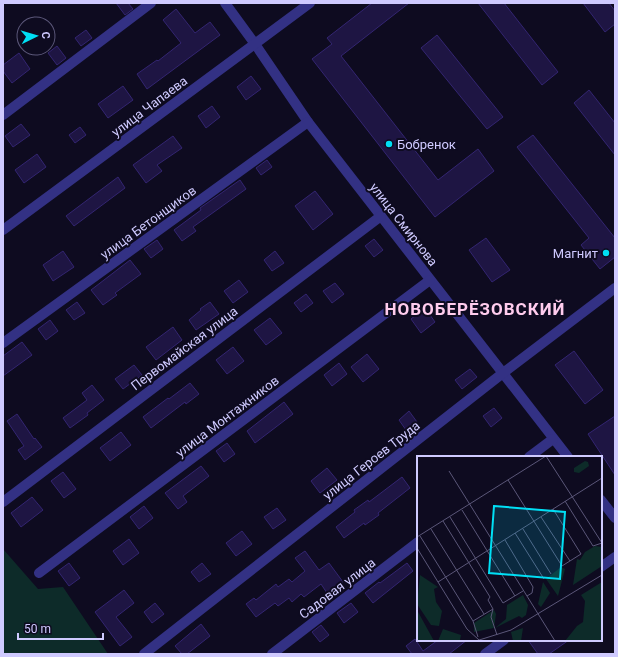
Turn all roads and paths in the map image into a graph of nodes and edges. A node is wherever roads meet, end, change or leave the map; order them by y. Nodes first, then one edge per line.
1 (151, 3) edge
2 (225, 3) edge
3 (310, 3) edge
4 (255, 44) junction
5 (3, 115) edge
6 (308, 122) junction
7 (381, 216) junction
8 (3, 230) edge
9 (430, 280) junction
10 (615, 288) edge
11 (3, 343) edge
12 (503, 373) junction
13 (553, 439) junction
14 (530, 456) edge
15 (567, 456) edge
16 (602, 501) edge
17 (3, 502) edge
18 (615, 518) edge
19 (417, 543) edge
20 (615, 557) edge
21 (602, 567) edge
22 (39, 573) dead end
23 (503, 641) edge
24 (144, 654) edge
25 (272, 654) edge
26 (485, 654) edge

1 - 5 street
2 - 4 street, улица Смирнова
3 - 4 street, улица Чапаева
4 - 6 street, улица Смирнова
4 - 8 street, улица Чапаева
6 - 7 street, улица Смирнова
6 - 11 street, улица Бетонщиков
7 - 9 street, улица Смирнова
7 - 17 street, Первомайская улица
9 - 12 street, улица Смирнова
9 - 22 street, улица Монтажников
10 - 12 street, улица Героев Труда
12 - 13 street, улица Смирнова
12 - 24 street, улица Героев Труда
13 - 14 street
13 - 15 street, улица Смирнова
16 - 18 street
19 - 25 street, Садовая улица
20 - 21 street
23 - 26 street

